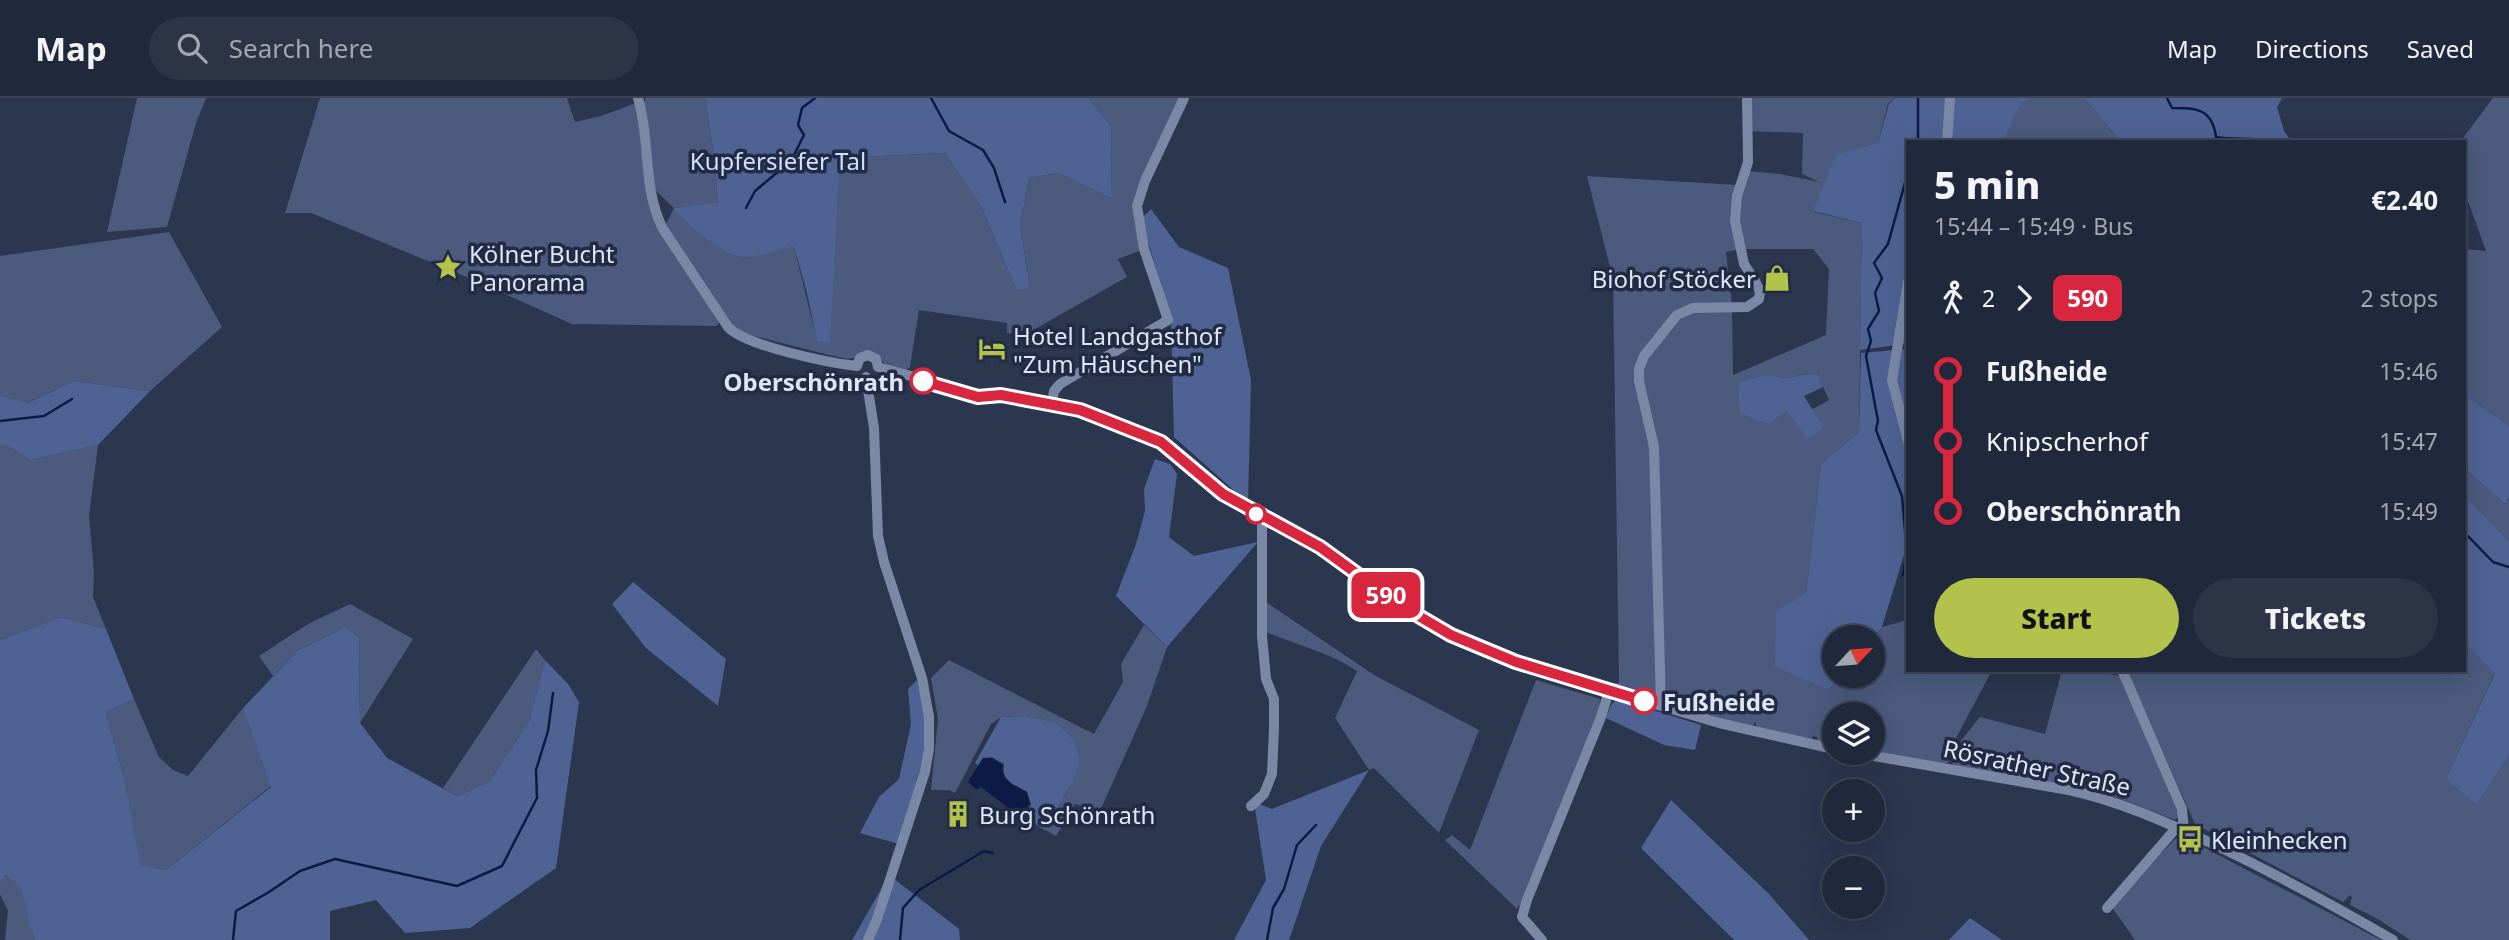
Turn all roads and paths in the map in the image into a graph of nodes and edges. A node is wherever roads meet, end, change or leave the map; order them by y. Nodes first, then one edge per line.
1 (638, 98) edge
2 (1184, 98) edge
3 (1747, 98) edge
4 (1950, 98) edge
5 (1947, 140) edge
6 (1906, 294) edge
7 (857, 366) junction
8 (878, 367) junction
9 (866, 377) junction
10 (1052, 404) junction
11 (1906, 433) edge
12 (1262, 517) junction
13 (2123, 672) edge
14 (1609, 691) junction
15 (1661, 706) junction
16 (1822, 746) edge
17 (1885, 758) edge
18 (1251, 806) dead end
19 (2178, 830) junction
20 (2107, 908) dead end
21 (867, 940) edge
22 (1542, 940) edge
23 (2393, 940) edge

1 - 7 street
2 - 10 street
3 - 15 street
4 - 5 street
6 - 11 street
7 - 8 street
7 - 9 street
8 - 9 street
8 - 10 street
9 - 21 street
10 - 12 street
12 - 14 street
12 - 18 street
13 - 19 street
14 - 15 street
14 - 22 street
15 - 16 street
17 - 19 street, Rösrather Straße
19 - 20 street
19 - 23 street, Rösrather Straße

